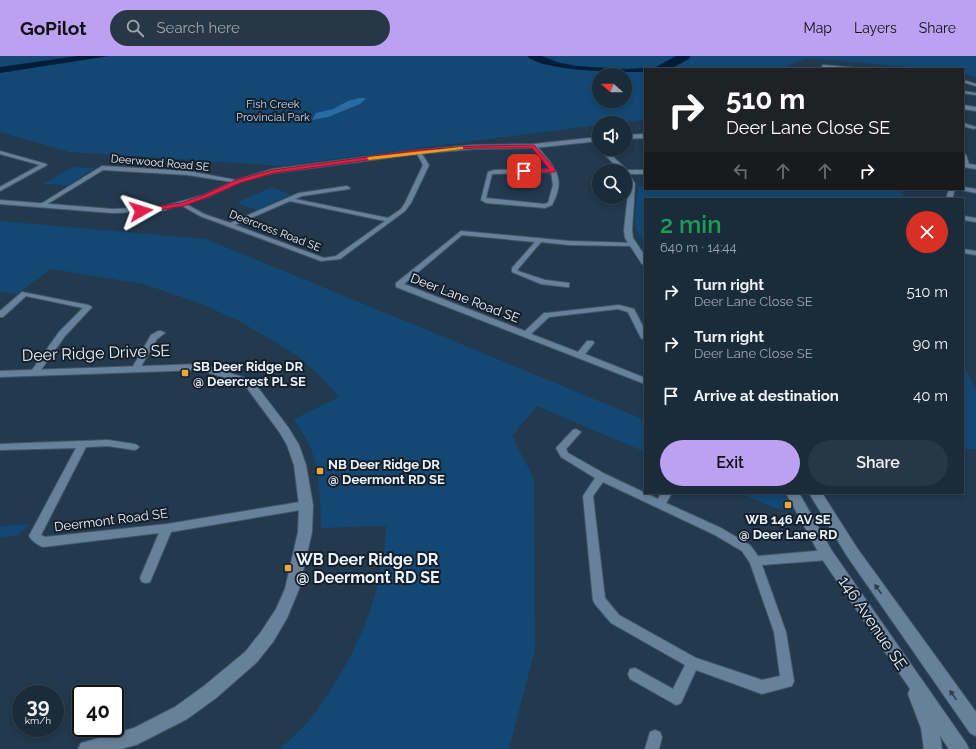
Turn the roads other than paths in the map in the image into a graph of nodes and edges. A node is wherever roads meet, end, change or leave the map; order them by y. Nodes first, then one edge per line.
1 (823, 66) dead end
2 (846, 68) edge
3 (964, 81) edge
4 (976, 84) edge
5 (976, 91) edge
6 (964, 92) edge
7 (974, 94) edge
8 (964, 107) edge
9 (976, 109) edge
10 (964, 124) edge
11 (974, 128) dead end
12 (644, 136) edge
13 (632, 137) edge
14 (592, 140) edge
15 (534, 146) junction
16 (0, 152) edge
17 (418, 152) junction
18 (7, 154) junction
19 (609, 156) edge
20 (0, 157) edge
21 (618, 164) edge
22 (965, 165) edge
23 (976, 167) edge
24 (554, 170) junction
25 (632, 171) edge
26 (166, 172) junction
27 (644, 172) edge
28 (161, 176) dead end
29 (238, 182) junction
30 (347, 188) dead end
31 (0, 189) edge
32 (964, 189) edge
33 (976, 191) edge
34 (289, 199) junction
35 (0, 202) edge
36 (182, 204) junction
37 (630, 204) edge
38 (42, 205) junction
39 (964, 218) edge
40 (390, 220) junction
41 (976, 220) edge
42 (231, 225) junction
43 (540, 240) junction
44 (632, 244) junction
45 (964, 251) edge
46 (976, 253) edge
47 (644, 261) edge
48 (566, 285) dead end
49 (0, 315) edge
50 (161, 333) dead end
51 (525, 335) junction
52 (644, 336) edge
53 (590, 343) dead end
54 (579, 356) junction
55 (136, 368) junction
56 (35, 372) junction
57 (0, 374) edge
58 (643, 378) edge
59 (576, 432) dead end
60 (83, 444) junction
61 (134, 446) dead end
62 (0, 447) edge
63 (601, 477) junction
64 (666, 494) edge
65 (793, 494) edge
66 (816, 494) edge
67 (660, 504) junction
68 (306, 505) junction
69 (167, 528) junction
70 (827, 555) junction
71 (755, 561) junction
72 (146, 578) dead end
73 (693, 663) junction
74 (635, 674) dead end
75 (910, 678) junction
76 (976, 727) edge
77 (87, 749) edge
78 (933, 749) edge
79 (960, 749) edge

1 - 2 street
3 - 4 street
5 - 7 street
6 - 7 street
8 - 9 street
10 - 11 street
12 - 13 street
14 - 15 street
15 - 17 street
15 - 24 street
16 - 18 street
17 - 29 street
17 - 40 street, Deercross Road SE
18 - 20 street
18 - 31 street
19 - 21 street
22 - 23 street
24 - 24 street
25 - 27 street
26 - 28 street
26 - 29 street, Deerwood Road SE
26 - 38 street, Deerwood Road SE
29 - 36 street
30 - 34 street
32 - 33 street
34 - 40 street
34 - 42 street
35 - 38 street
36 - 38 street
36 - 42 street, Deercross Road SE
37 - 44 street
39 - 41 street
40 - 42 street, Deercross Road SE
43 - 44 street, Deer Lane Road SE
43 - 48 street
43 - 51 street, Deer Lane Road SE
44 - 47 street
45 - 46 street
49 - 56 street
50 - 55 street
51 - 52 street
51 - 54 street, Deer Lane Road SE
53 - 54 street
54 - 58 street, Deer Lane Road SE
55 - 56 street, Deer Ridge Drive SE
55 - 68 street, Deer Ridge Drive SE
56 - 57 street, Deer Ridge Drive SE
59 - 63 street
60 - 61 street
60 - 62 street
60 - 69 street, Deermont Road SE
63 - 67 street
63 - 73 street
64 - 67 street
65 - 70 street, 146 Avenue SE
76 -> 66 street, 146 Avenue SE
67 - 71 street
68 - 69 street, Deermont Road SE
68 - 77 street, Deer Ridge Drive SE
69 - 72 street
70 - 71 street
70 - 75 street, 146 Avenue SE
71 - 73 street
73 - 74 street
75 - 78 street
75 - 79 street, 146 Avenue SE

